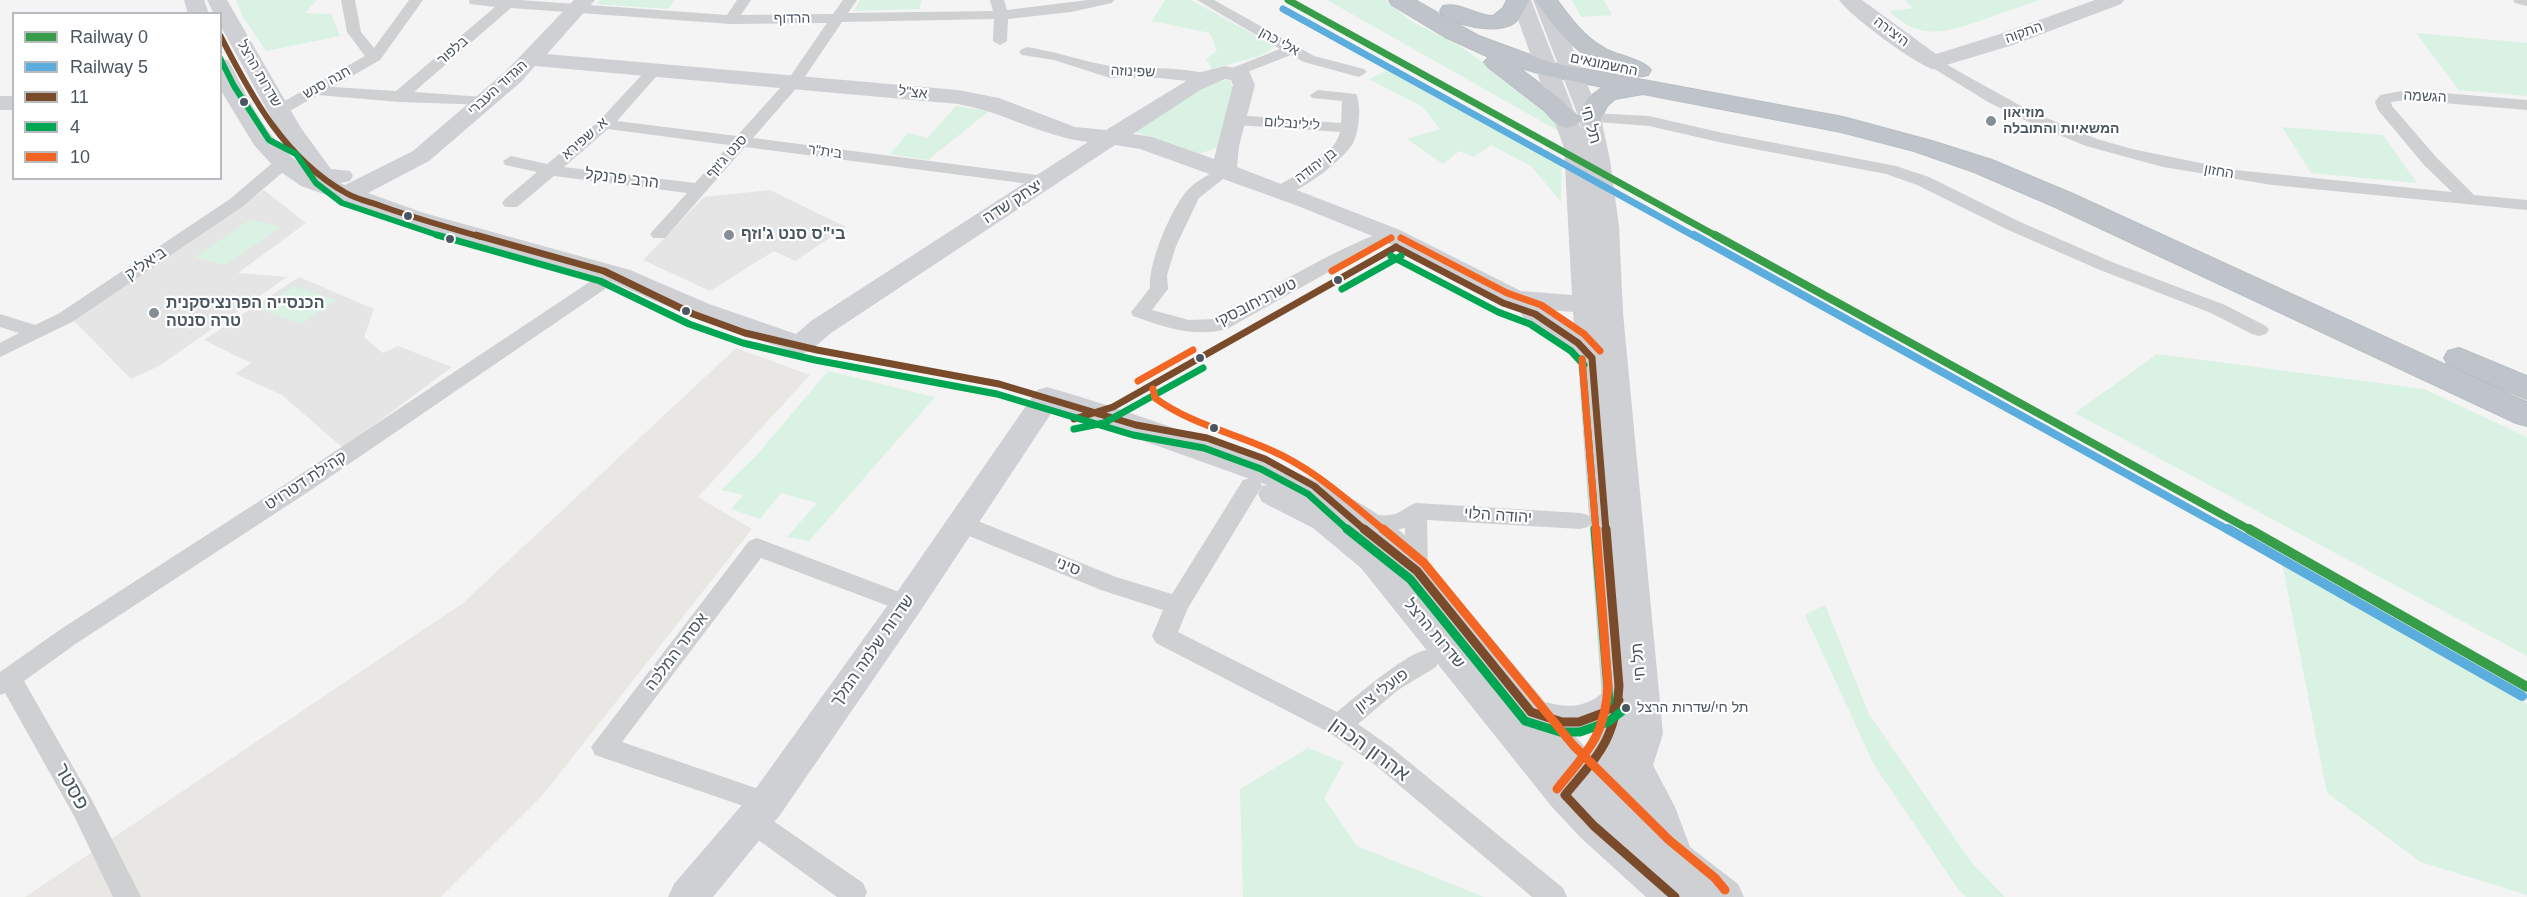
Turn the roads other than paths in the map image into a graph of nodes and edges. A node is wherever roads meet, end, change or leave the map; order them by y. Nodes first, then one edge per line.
1 (217, 0) edge
2 (348, 0) edge
3 (416, 0) edge
4 (476, 0) edge
5 (744, 0) edge
6 (850, 0) edge
7 (998, 0) edge
8 (1107, 0) edge
9 (1204, 0) edge
10 (1400, 0) edge
11 (1520, 0) edge
12 (1544, 0) edge
13 (1849, 0) edge
14 (2082, 0) edge
15 (2114, 0) edge
16 (2520, 0) edge
17 (2527, 2) edge
18 (507, 4) junction
19 (580, 5) edge
20 (1441, 12) edge
21 (1001, 15) junction
22 (839, 18) junction
23 (731, 20) junction
24 (1888, 31) junction
25 (1000, 41) dead end
26 (1962, 42) junction
27 (1291, 49) junction
28 (1027, 52) dead end
29 (375, 57) junction
30 (1927, 58) junction
31 (539, 59) junction
32 (1556, 63) junction
33 (654, 70) junction
34 (1240, 72) junction
35 (1359, 72) dead end
36 (222, 73) edge
37 (1206, 78) junction
38 (795, 81) junction
39 (263, 82) junction
40 (1672, 86) junction
41 (315, 90) junction
42 (227, 94) edge
43 (1318, 95) dead end
44 (399, 98) junction
45 (484, 102) junction
46 (2527, 105) edge
47 (280, 111) junction
48 (1578, 119) junction
49 (1236, 120) junction
50 (605, 124) junction
51 (1349, 128) junction
52 (1108, 138) junction
53 (742, 140) junction
54 (1227, 146) junction
55 (1192, 159) junction
56 (511, 161) dead end
57 (2430, 161) junction
58 (283, 163) junction
59 (403, 167) junction
60 (550, 170) junction
61 (1224, 172) junction
62 (324, 176) joint
63 (1045, 181) junction
64 (699, 189) junction
65 (1280, 192) junction
66 (2394, 192) junction
67 (347, 194) junction
68 (2469, 199) junction
69 (511, 203) dead end
70 (2527, 205) edge
71 (659, 234) dead end
72 (1384, 237) junction
73 (604, 271) junction
74 (1594, 313) junction
75 (1535, 314) junction
76 (0, 320) edge
77 (2259, 330) dead end
78 (37, 333) junction
79 (800, 345) joint
80 (0, 351) edge
81 (1592, 358) junction
82 (2527, 388) edge
83 (1043, 403) junction
84 (2527, 415) edge
85 (1251, 486) junction
86 (1416, 511) junction
87 (1365, 520) junction
88 (1580, 521) dead end
89 (960, 522) junction
90 (1416, 572) junction
91 (907, 604) junction
92 (1177, 605) junction
93 (1427, 660) dead end
94 (5, 682) edge
95 (1619, 700) junction
96 (1531, 712) junction
97 (1339, 724) junction
98 (1634, 766) junction
99 (1584, 786) junction
100 (760, 812) junction
101 (1675, 860) junction
102 (853, 892) dead end
103 (127, 897) edge
104 (688, 897) edge
105 (1553, 897) edge
106 (1675, 897) edge
107 (1724, 897) edge

1 - 39 street, שדרות הרצל
2 - 29 street
3 - 29 street
4 - 18 street, הרדוף
5 - 23 street
6 - 22 street, סנט ג'וזף
7 - 21 street
8 - 21 street, הרדוף
9 - 27 street, אלי כהן
10 - 20 highway
11 - 20 highway
11 - 32 street
12 - 32 street
12 - 40 highway
13 - 24 street, היצירה
14 - 26 street, התקוה
15 - 30 street, התקוה
16 - 17 street
18 - 19 street, הרדוף
18 - 44 street, בלפור
19 - 23 street, הרדוף
19 - 31 street, הגדוד העברי
20 - 32 highway
20 - 48 highway
21 - 22 street, הרדוף
21 - 25 street
22 - 23 street, הרדוף
22 - 38 street, סנט ג'וזף
24 - 26 street
24 - 30 street, היצירה
26 - 30 street, התקוה
27 - 34 street, יצחק שדה
27 - 35 street, אלי כהן
28 - 37 street, שפינוזה
29 - 41 street, חנה סנש
30 - 66 street, החזון
31 - 33 street, אצ"ל
31 - 45 street, הגדוד העברי
32 - 40 highway
32 - 48 street, תל חי
33 - 38 street, אצ"ל
33 - 50 street, א. שפירא
34 - 37 street, יצחק שדה
34 - 49 street
36 - 42 street, שדרות הרצל
37 - 52 street, יצחק שדה
38 - 52 street, אצ"ל
38 - 53 street, סנט ג'וזף
39 - 42 street
39 - 47 street, שדרות הרצל
40 - 48 highway
40 - 82 highway
40 - 84 highway
41 - 44 street
41 - 47 street, חנה סנש
42 - 58 street, שדרות הרצל
43 - 51 street, בן יהודה
44 - 45 street
45 - 59 street, הגדוד העברי
46 - 57 street, הגשמה
47 - 62 street, שדרות הרצל
48 - 74 street, תל חי
48 - 77 street
49 - 51 street, לילינבלום
49 - 54 street
50 - 53 street, בית"ר
50 - 60 street, א. שפירא
51 - 65 street, בן יהודה
52 - 55 street, אצ"ל
52 - 63 street, יצחק שדה
53 - 63 street, בית"ר
53 - 64 street, סנט ג'וזף
54 - 55 street
54 - 61 street
55 - 61 street, אצ"ל
56 - 60 street, הרב פרנקל
57 - 66 street
57 - 68 street, הגשמה
58 - 67 street, שדרות הרצל
58 - 78 street, ביאליק
59 - 62 street, הגדוד העברי
59 - 67 street, הגדוד העברי
60 - 64 street, הרב פרנקל
60 - 69 street, א. שפירא
61 - 65 street, אצ"ל
61 - 72 street, טשרניחובסקי
63 - 79 street, יצחק שדה
64 - 71 street, סנט ג'וזף
65 - 72 street, אצ"ל
66 - 68 street, החזון
67 - 73 street, שדרות הרצל
68 - 70 street, החזון
72 - 74 street, אצ"ל
72 - 75 street, אצ"ל
73 - 79 street, שדרות הרצל
73 - 94 street, קהילת דטרויט
74 - 75 street, אצ"ל
74 - 81 street, תל חי
74 - 98 street, תל חי
75 - 81 street
76 - 78 street
78 - 80 street, ביאליק
81 - 95 street, תל חי
83 - 85 street, שדרות הרצל
83 - 87 street, שדרות הרצל
83 - 89 street, שדרות שלמה המלך
85 - 92 street
85 - 99 street, שדרות הרצל
86 - 87 street, יהודה הלוי
86 - 88 street, יהודה הלוי
86 - 90 street
87 - 90 street, שדרות הרצל
89 - 91 street, שדרות שלמה המלך
89 - 92 street, סיני
90 - 96 street, שדרות הרצל
91 - 100 street, שדרות שלמה המלך
91 - 100 street, אסתר המלכה
92 - 97 street, אהרון הכהן
93 - 97 street, פועלי ציון
94 - 103 street, פסטר
95 - 96 street
95 - 99 street, תל חי
96 - 99 street, שדרות הרצל
97 - 105 street, אהרון הכהן
98 - 99 street, תל חי
98 - 101 street
99 - 101 street, שדרות הרצל
99 - 106 street, שדרות הרצל
100 - 102 street
100 - 104 street, שדרות שלמה המלך
101 - 107 street, שדרות הרצל

